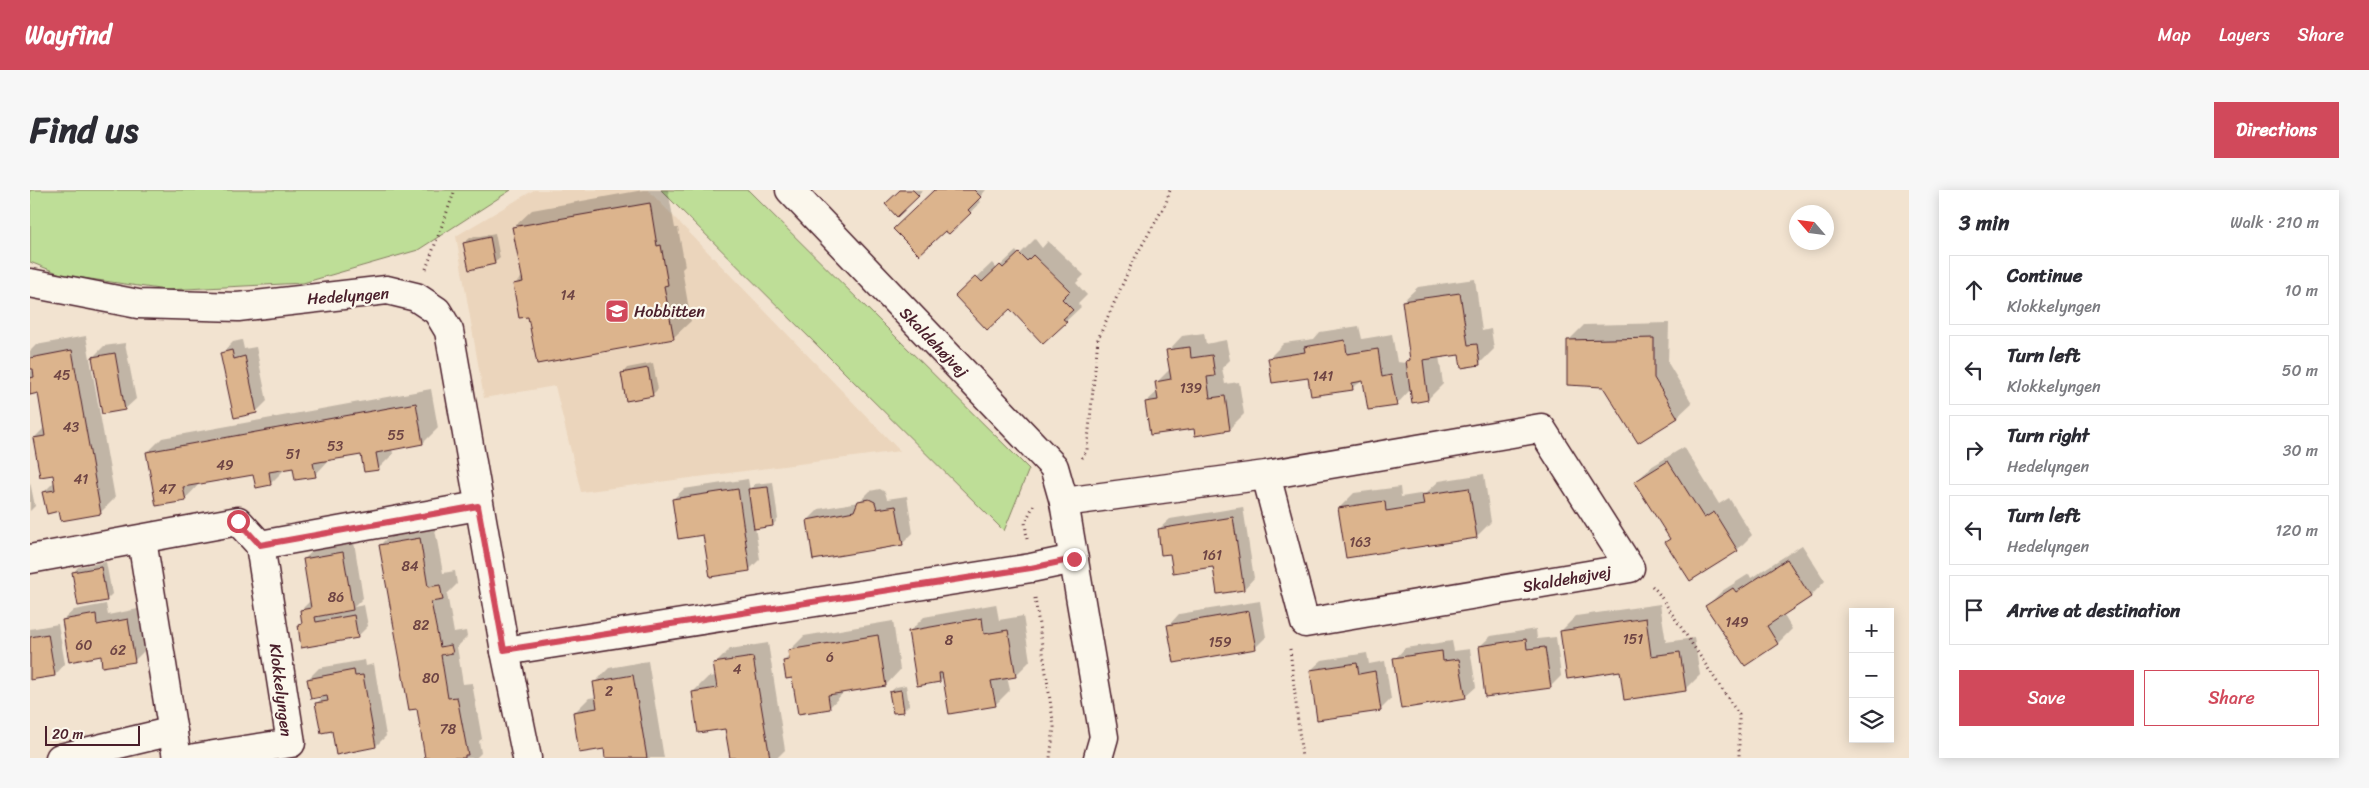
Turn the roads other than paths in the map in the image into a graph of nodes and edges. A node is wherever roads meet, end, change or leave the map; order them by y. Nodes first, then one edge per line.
1 (790, 190) edge
2 (30, 283) edge
3 (1266, 474) junction
4 (1059, 486) junction
5 (478, 506) junction
6 (142, 540) junction
7 (260, 545) junction
8 (30, 559) edge
9 (1074, 559) junction
10 (504, 650) junction
11 (172, 731) junction
12 (60, 758) edge
13 (177, 758) edge
14 (195, 758) edge
15 (527, 758) edge
16 (1098, 758) edge

1 - 4 street, Skaldehøjvej
2 - 5 street, Hedelyngen
3 - 3 street, Skaldehøjvej
3 - 4 street, Skaldehøjvej
4 - 9 street
5 - 7 street
5 - 10 street, Hedelyngen
6 - 7 street
6 - 8 street
6 - 11 street
7 - 14 street, Klokkelyngen
9 - 10 street
9 - 16 street
10 - 15 street, Hedelyngen
11 - 12 street
11 - 13 street

